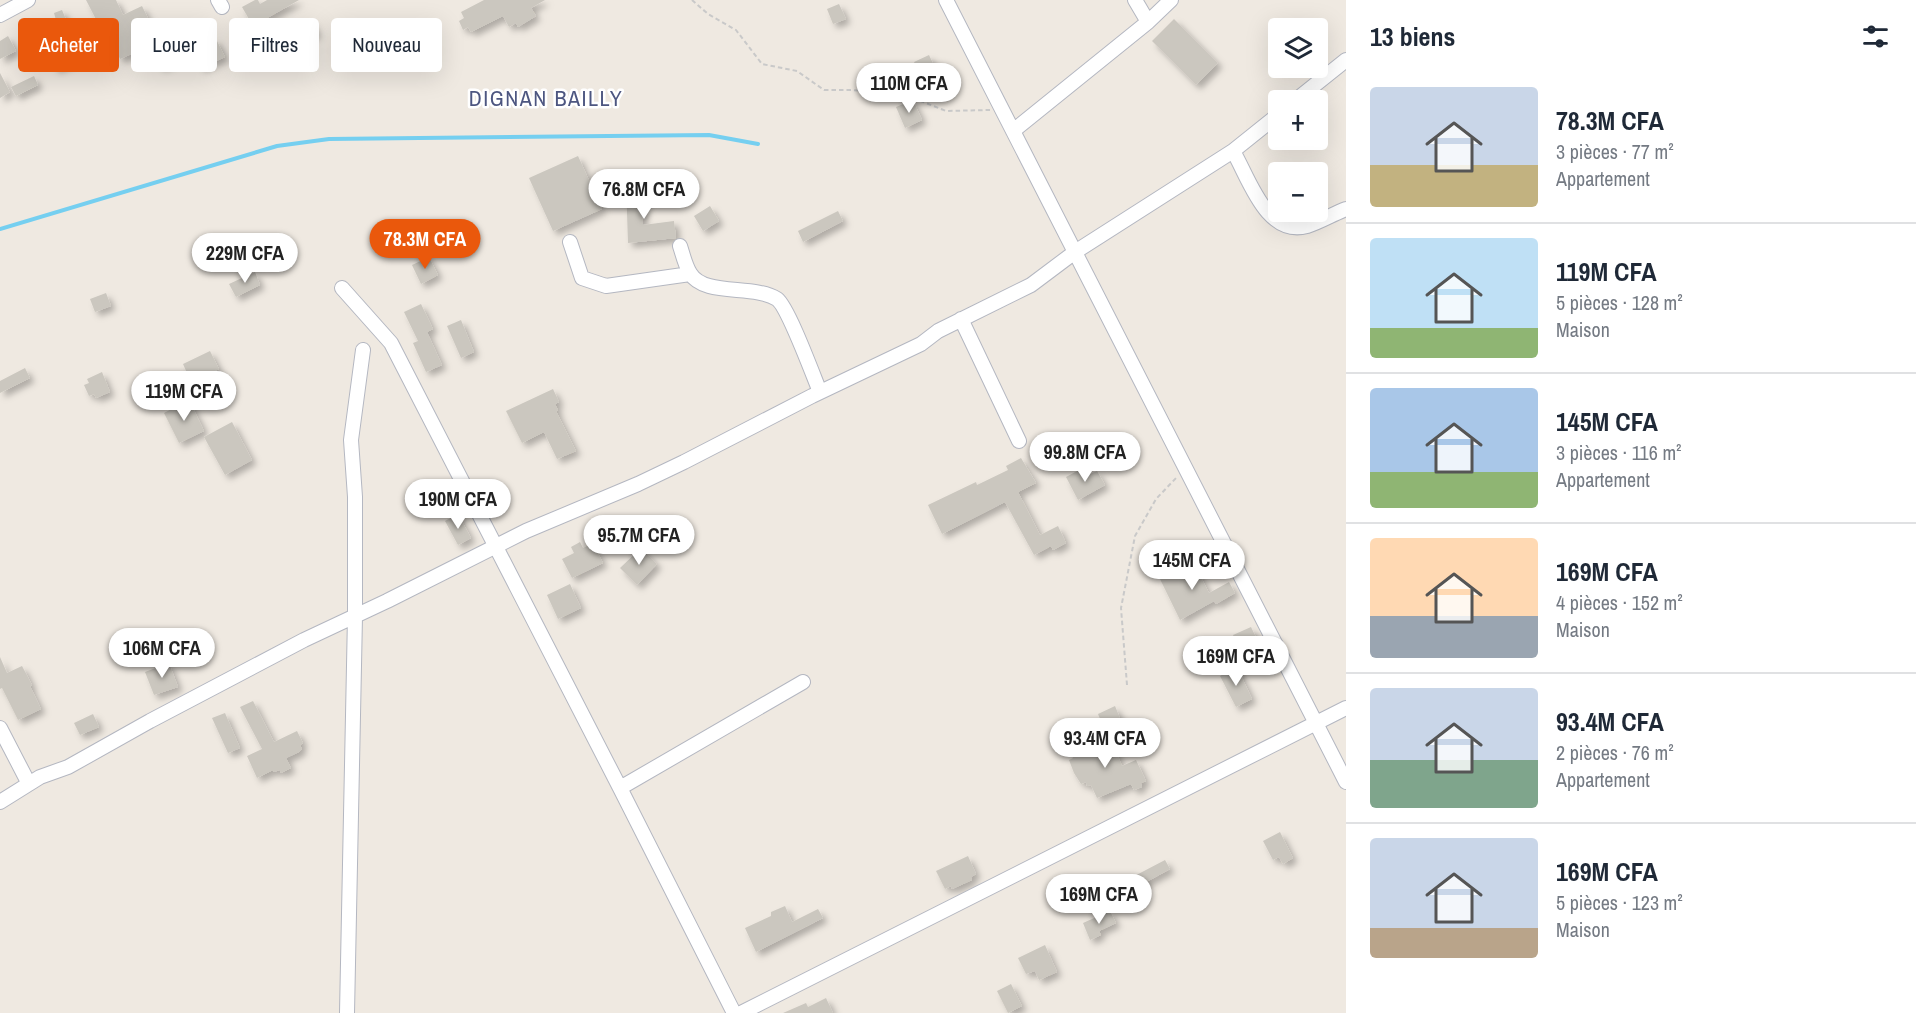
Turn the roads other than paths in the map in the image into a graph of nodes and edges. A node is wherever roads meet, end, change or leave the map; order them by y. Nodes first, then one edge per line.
1 (28, 0) edge
2 (946, 0) edge
3 (1135, 0) edge
4 (1171, 0) edge
5 (0, 15) edge
6 (1148, 22) junction
7 (1346, 60) edge
8 (1308, 90) edge
9 (1268, 123) edge
10 (1013, 131) junction
11 (1233, 151) junction
12 (1346, 209) edge
13 (570, 242) dead end
14 (680, 246) dead end
15 (1075, 252) junction
16 (690, 274) junction
17 (342, 288) dead end
18 (961, 319) junction
19 (363, 350) dead end
20 (820, 392) junction
21 (1019, 441) dead end
22 (495, 546) junction
23 (355, 616) junction
24 (803, 682) dead end
25 (1346, 708) edge
26 (1316, 723) junction
27 (0, 728) edge
28 (1346, 782) edge
29 (28, 784) junction
30 (620, 788) junction
31 (0, 802) edge
32 (347, 1013) edge
33 (734, 1013) edge
34 (741, 1013) edge

1 - 5 street
2 - 10 street
3 - 6 street
4 - 6 street
6 - 10 street
7 - 8 street
9 - 11 street
10 - 15 street
11 - 12 street
11 - 15 street
13 - 16 street
14 - 16 street
15 - 18 street
15 - 26 street
16 - 20 street
17 - 22 street
18 - 20 street
18 - 21 street
19 - 23 street
20 - 22 street
22 - 23 street
22 - 30 street
23 - 29 street
23 - 32 street
24 - 30 street
25 - 26 street
26 - 28 street
26 - 34 street
27 - 29 street
29 - 31 street
30 - 33 street

